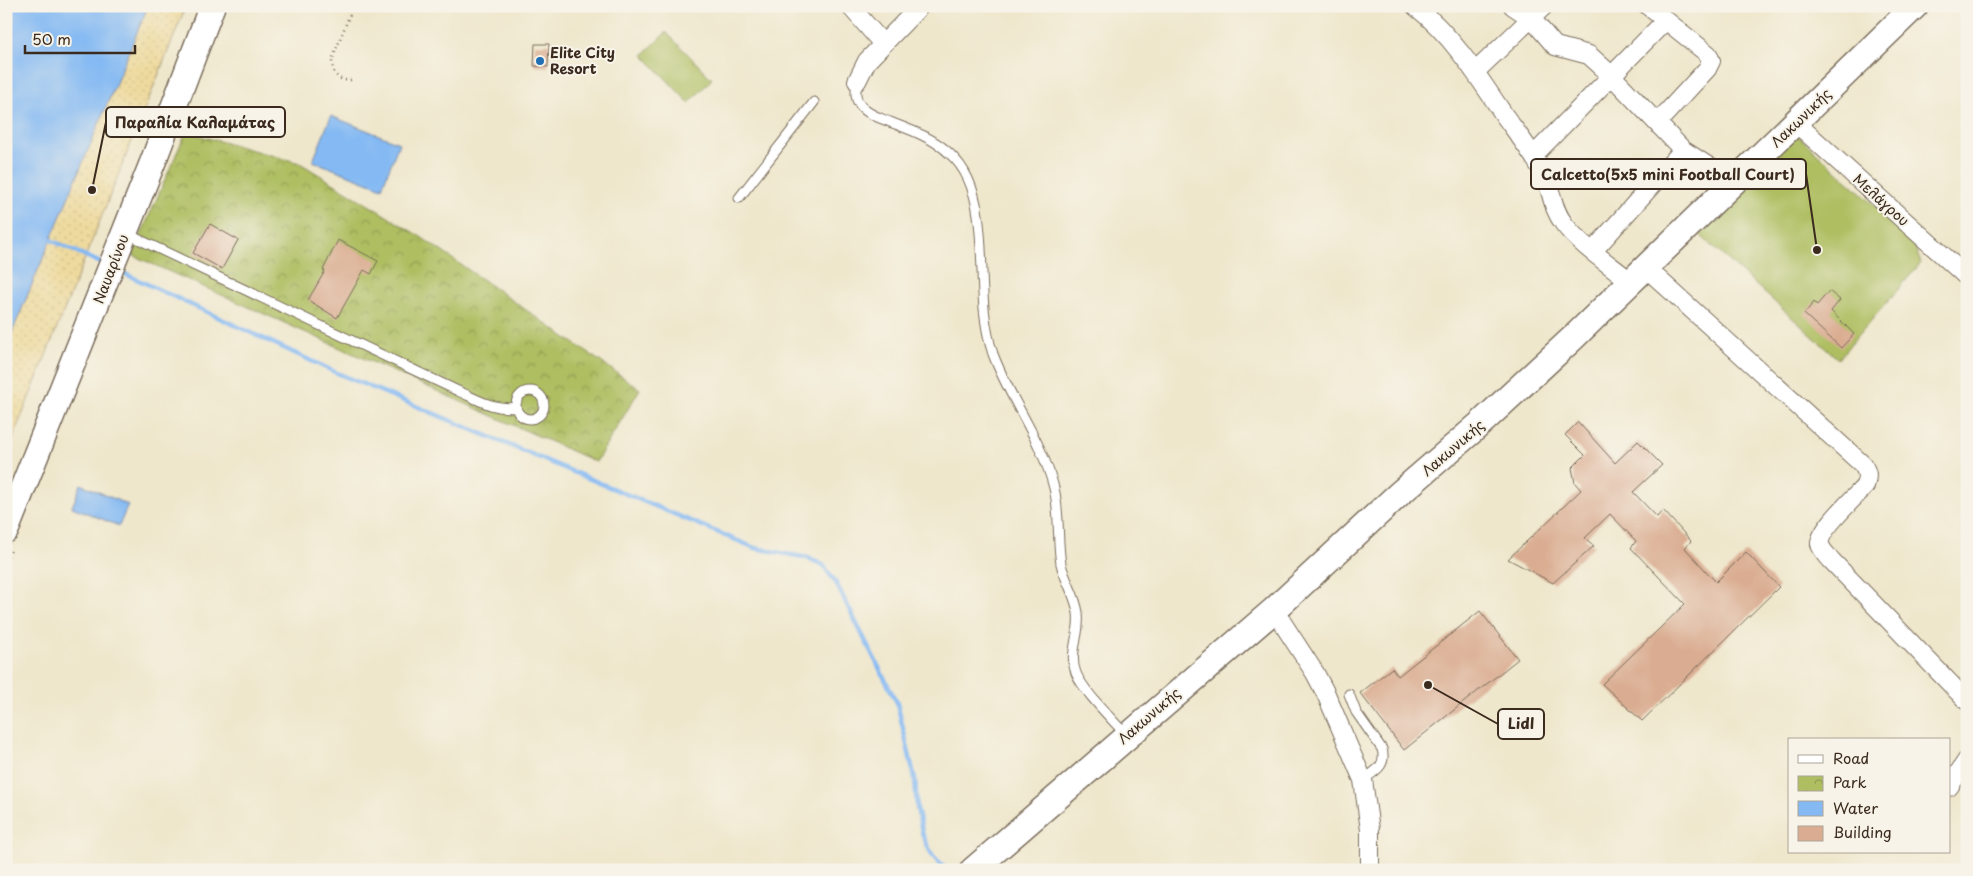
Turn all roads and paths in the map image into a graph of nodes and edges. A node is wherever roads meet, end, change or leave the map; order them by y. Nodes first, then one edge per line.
1 (212, 6) edge
2 (353, 6) edge
3 (850, 6) edge
4 (920, 6) edge
5 (1415, 6) edge
6 (1513, 6) edge
7 (1544, 6) edge
8 (1648, 6) edge
9 (1914, 6) edge
10 (1531, 18) junction
11 (1666, 20) junction
12 (882, 44) junction
13 (1475, 72) junction
14 (1611, 75) junction
15 (351, 80) dead end
16 (857, 81) joint
17 (814, 102) dead end
18 (1796, 123) junction
19 (1657, 124) junction
20 (1683, 150) junction
21 (1533, 156) junction
22 (1733, 182) junction
23 (739, 198) dead end
24 (123, 237) junction
25 (1593, 251) junction
26 (1637, 274) junction
27 (1967, 277) edge
28 (516, 407) dead end
29 (6, 530) edge
30 (1274, 610) junction
31 (1349, 694) dead end
32 (1967, 701) edge
33 (1127, 736) junction
34 (1967, 760) edge
35 (1363, 780) junction
36 (1950, 786) edge
37 (985, 864) edge
38 (1370, 870) edge

1 - 24 main road, Ναυαρίνου
2 - 15 path
3 - 12 street
4 - 12 street
5 - 13 street
6 - 10 street
7 - 10 street
8 - 11 street
9 - 18 main road, Λακωνικής
10 - 13 street
10 - 14 street
11 - 14 street
11 - 19 street
12 - 16 street
13 - 21 street
14 - 19 street
14 - 21 street
16 - 33 lane
17 - 23 lane
18 - 22 main road, Λακωνικής
18 - 27 street, Μελάγρου
19 - 20 street
20 - 22 street
20 - 25 street
21 - 25 street
22 - 26 main road, Λακωνικής
24 - 28 lane
24 - 29 main road, Ναυαρίνου
25 - 26 street
26 - 30 main road, Λακωνικής
26 - 32 street
30 - 33 main road, Λακωνικής
30 - 35 street
31 - 35 lane
33 - 37 main road, Λακωνικής
34 - 36 street
35 - 38 street

